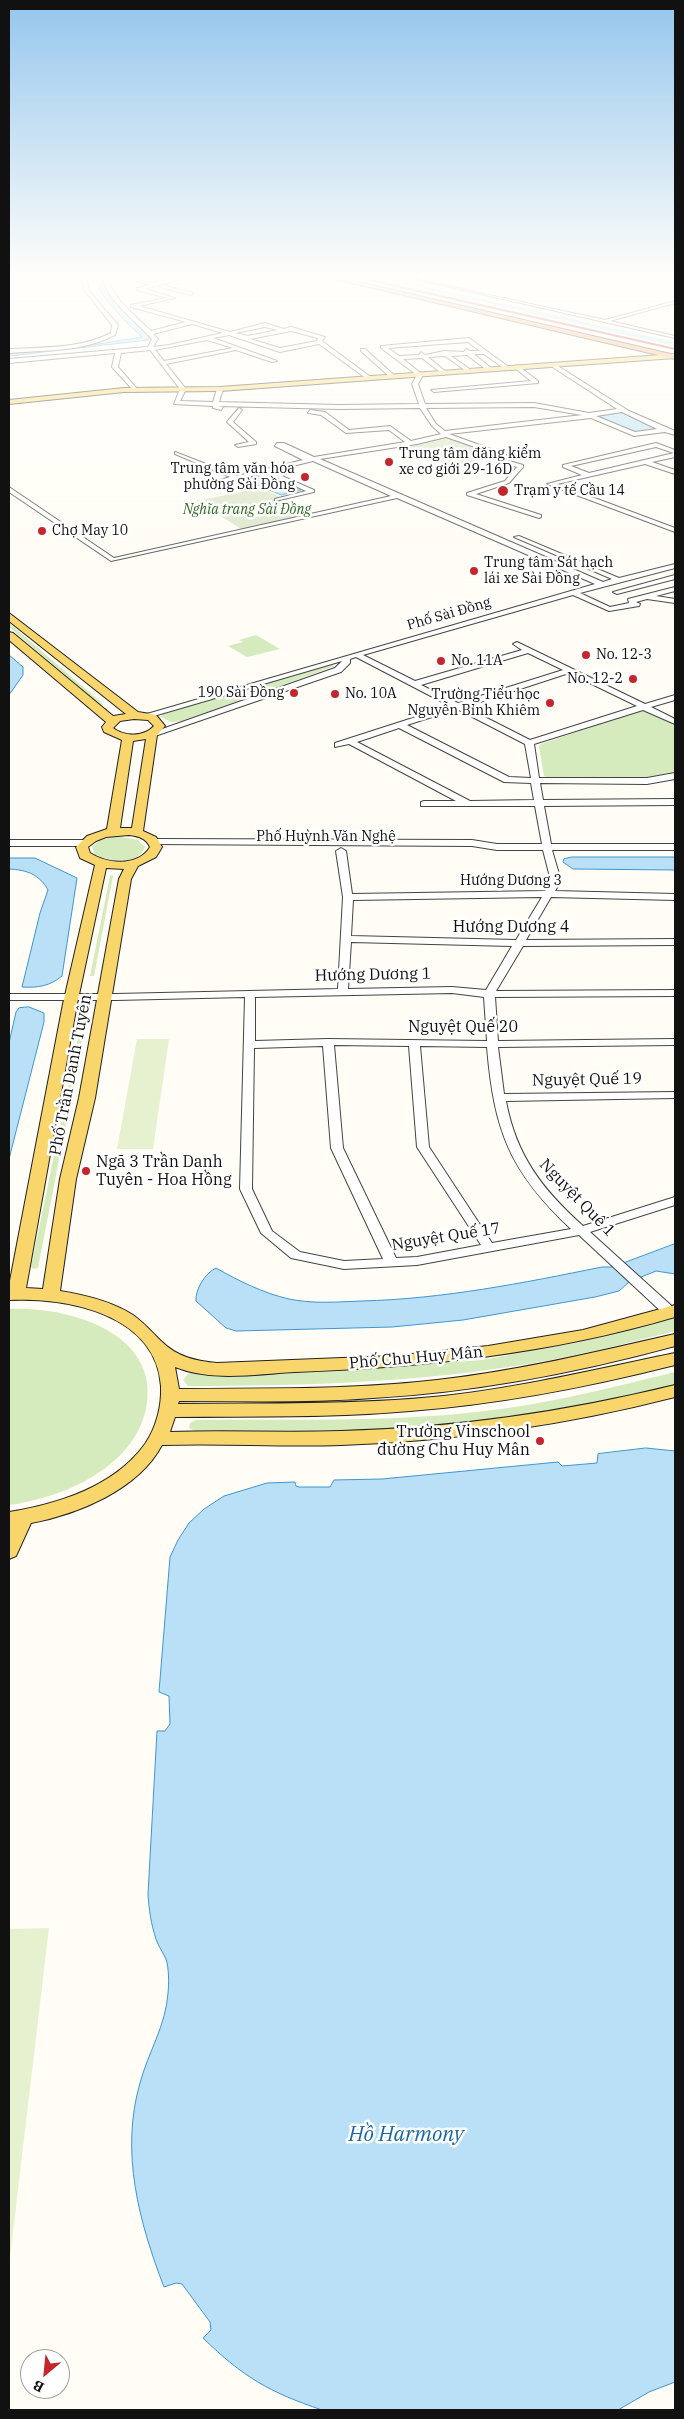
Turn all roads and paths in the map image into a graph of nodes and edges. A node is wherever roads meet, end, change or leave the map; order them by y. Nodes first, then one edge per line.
1 (183, 389) junction
2 (220, 389) joint
3 (417, 389) edge
4 (448, 389) edge
5 (590, 389) edge
6 (135, 390) joint
7 (434, 390) dead end
8 (9, 402) edge
9 (215, 405) junction
10 (422, 406) junction
11 (365, 407) junction
12 (239, 410) junction
13 (623, 410) junction
14 (322, 413) junction
15 (591, 415) junction
16 (664, 430) junction
17 (675, 433) edge
18 (445, 434) junction
19 (410, 443) junction
20 (238, 445) dead end
21 (177, 453) dead end
22 (675, 453) edge
23 (311, 459) junction
24 (645, 462) junction
25 (675, 472) edge
26 (588, 475) junction
27 (237, 478) junction
28 (219, 482) dead end
29 (9, 490) edge
30 (398, 496) junction
31 (277, 500) dead end
32 (538, 516) dead end
33 (675, 530) edge
34 (517, 537) dead end
35 (674, 566) edge
36 (634, 576) junction
37 (675, 577) edge
38 (620, 580) junction
39 (602, 584) junction
40 (651, 584) junction
41 (675, 589) edge
42 (666, 591) junction
43 (573, 592) junction
44 (617, 592) dead end
45 (675, 593) edge
46 (643, 598) junction
47 (675, 601) edge
48 (9, 616) edge
49 (9, 635) edge
50 (517, 644) dead end
51 (529, 650) junction
52 (356, 654) junction
53 (346, 658) junction
54 (570, 670) junction
55 (415, 684) junction
56 (675, 696) edge
57 (457, 706) junction
58 (644, 706) junction
59 (139, 716) junction
60 (112, 721) junction
61 (675, 722) edge
62 (400, 725) junction
63 (152, 734) junction
64 (128, 737) junction
65 (350, 741) junction
66 (529, 743) junction
67 (338, 745) dead end
68 (675, 776) edge
69 (536, 782) junction
70 (446, 792) junction
71 (675, 802) edge
72 (539, 803) junction
73 (469, 804) junction
74 (113, 831) junction
75 (136, 832) junction
76 (9, 843) edge
77 (83, 847) junction
78 (155, 847) junction
79 (497, 847) junction
80 (547, 847) junction
81 (675, 847) edge
82 (9, 850) edge
83 (341, 851) junction
84 (134, 863) junction
85 (101, 864) junction
86 (549, 894) junction
87 (348, 897) junction
88 (675, 897) edge
89 (346, 939) junction
90 (675, 942) edge
91 (518, 943) junction
92 (343, 992) junction
93 (250, 993) junction
94 (675, 993) edge
95 (488, 994) junction
96 (9, 997) edge
97 (105, 997) junction
98 (72, 998) junction
99 (328, 1042) junction
100 (675, 1042) edge
101 (414, 1044) junction
102 (492, 1044) junction
103 (250, 1045) junction
104 (675, 1095) edge
105 (499, 1098) junction
106 (675, 1201) edge
107 (581, 1230) junction
108 (489, 1248) junction
109 (392, 1263) junction
110 (12, 1294) edge
111 (50, 1295) junction
112 (673, 1312) edge
113 (675, 1340) edge
114 (158, 1348) junction
115 (675, 1359) edge
116 (675, 1391) edge
117 (169, 1403) junction
118 (157, 1439) junction
119 (16, 1519) edge
120 (9, 1551) edge

1 - 2 main road
1 - 6 main road
1 - 9 street
2 - 9 street
3 - 10 street
4 - 7 street
5 - 13 street
6 - 8 main road
9 - 11 street
9 - 12 street
10 - 11 street
10 - 15 street
10 - 18 street
11 - 14 street
12 - 14 street
12 - 20 street
13 - 15 street
13 - 16 street
14 - 19 street
15 - 16 street
15 - 18 street
16 - 17 street
18 - 19 street
18 - 32 street
19 - 23 street
21 - 27 street
22 - 24 street
22 - 26 street
23 - 27 street
23 - 30 street
23 - 31 street
24 - 25 street
24 - 26 street
26 - 33 street
27 - 28 street
29 - 30 street
30 - 39 street
34 - 38 street
35 - 36 street, Phố Sài Đồng
36 - 38 street, Phố Sài Đồng
36 - 40 street
37 - 40 street
38 - 39 street, Phố Sài Đồng
39 - 43 street, Phố Sài Đồng
40 - 42 street
40 - 44 street
41 - 42 street
42 - 45 street
42 - 46 street
43 - 46 street
43 - 52 street, Phố Sài Đồng
46 - 47 street
48 - 59 main road
49 - 60 main road
50 - 51 street
51 - 54 street
51 - 55 street
52 - 53 street, Phố Sài Đồng
52 - 55 street
53 - 59 street, Phố Sài Đồng
53 - 63 street, Phố Sài Đồng
54 - 57 street
54 - 58 street
55 - 57 street
56 - 58 street
57 - 62 street
57 - 66 street
58 - 61 street
58 - 66 street
59 - 60 main road
59 - 63 main road
60 - 64 main road
62 - 65 street
62 - 69 street
63 - 64 main road
63 - 75 main road
64 - 74 main road
65 - 67 street
65 - 70 street
66 - 69 street
68 - 69 street
69 - 72 street
70 - 73 street
70 - 73 street
71 - 72 street
72 - 73 street
72 - 80 street
74 - 75 main road
74 - 77 main road
75 - 78 main road
76 - 77 street
77 - 82 street
77 - 85 main road
78 - 79 street, Phố Huỳnh Văn Nghệ
78 - 83 street, Phố Huỳnh Văn Nghệ
78 - 84 main road
79 - 80 street, Phố Huỳnh Văn Nghệ
79 - 83 street, Phố Huỳnh Văn Nghệ
80 - 81 street, Phố Huỳnh Văn Nghệ
80 - 86 street
83 - 87 street
84 - 85 main road
84 - 97 main road, Phố Trần Danh Tuyên
85 - 98 main road, Phố Trần Danh Tuyên
86 - 87 street, Hướng Dương 3
86 - 88 street, Hướng Dương 3
86 - 91 street
87 - 89 street
89 - 91 street, Hướng Dương 4
89 - 92 street
90 - 91 street, Hướng Dương 4
91 - 95 street
92 - 93 street, Hướng Dương 1
92 - 95 street, Hướng Dương 1
93 - 97 street, Hướng Dương 1
93 - 103 street, Nguyệt Quế 17
94 - 95 street, Hướng Dương 1
95 - 102 street, Nguyệt Quế 1
96 - 98 street, Hướng Dương 1
97 - 98 street, Hướng Dương 1
97 - 111 main road, Phố Trần Danh Tuyên
98 - 110 main road, Phố Trần Danh Tuyên
99 - 101 street, Nguyệt Quế 20
99 - 103 street, Nguyệt Quế 20
99 - 109 street
100 - 102 street, Nguyệt Quế 20
101 - 102 street, Nguyệt Quế 20
101 - 108 street
102 - 105 street, Nguyệt Quế 1
103 - 109 street, Nguyệt Quế 17
104 - 105 street, Nguyệt Quế 19
105 - 107 street, Nguyệt Quế 1
106 - 107 street, Nguyệt Quế 17
107 - 108 street, Nguyệt Quế 17
107 - 112 street, Nguyệt Quế 1
108 - 109 street, Nguyệt Quế 17
110 - 111 main road
111 - 114 main road
112 - 114 main road, Phố Chu Huy Mân
113 - 117 main road, Phố Chu Huy Mân
114 - 117 main road
115 - 117 main road
116 - 118 main road
117 - 118 main road
118 - 119 main road
119 - 120 main road

